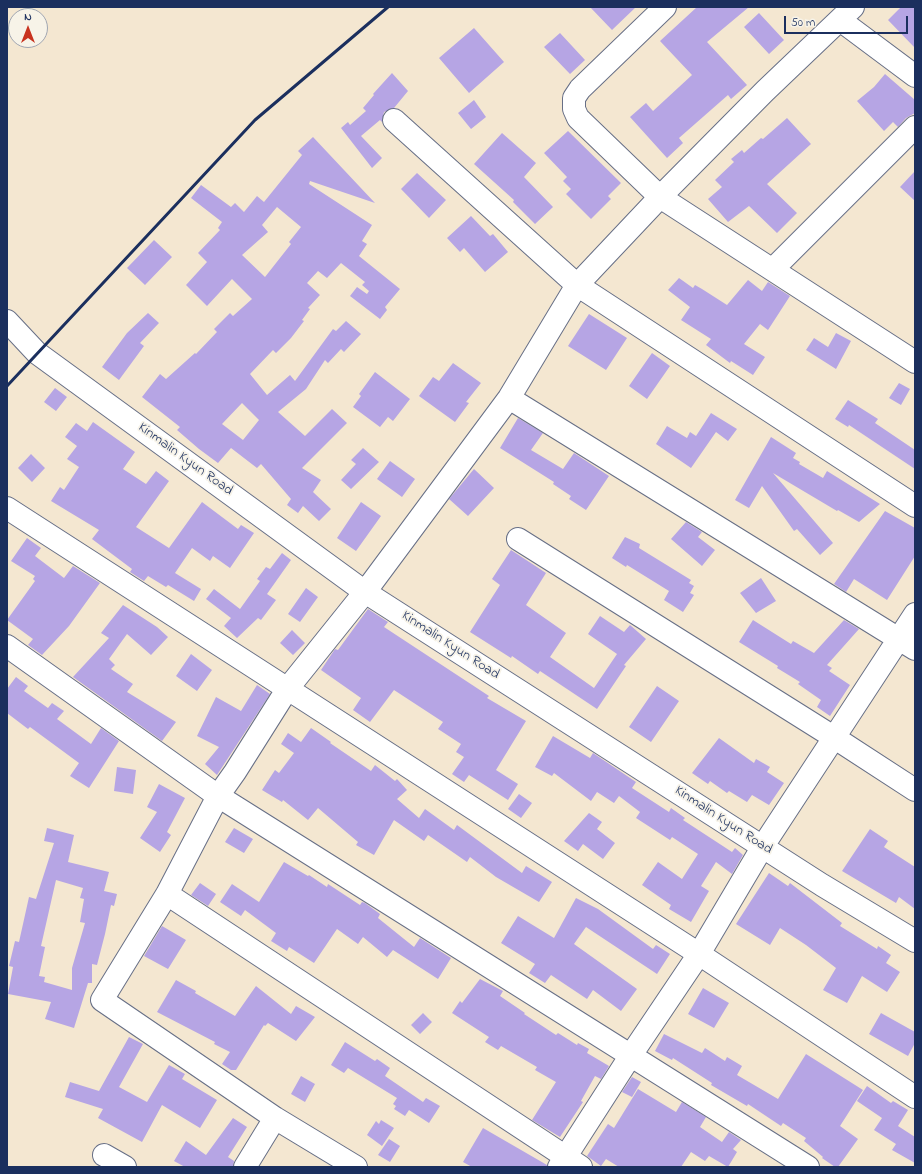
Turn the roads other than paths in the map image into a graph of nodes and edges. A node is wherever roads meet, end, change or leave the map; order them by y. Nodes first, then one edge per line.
1 (665, 7) edge
2 (847, 14) edge
3 (915, 76) edge
4 (394, 120) dead end
5 (915, 127) edge
6 (660, 197) junction
7 (773, 269) junction
8 (577, 285) junction
9 (7, 320) edge
10 (915, 362) edge
11 (509, 398) junction
12 (915, 506) edge
13 (7, 508) edge
14 (518, 539) dead end
15 (365, 592) junction
16 (915, 614) edge
17 (907, 644) edge
18 (7, 646) edge
19 (288, 688) junction
20 (835, 738) junction
21 (915, 790) edge
22 (218, 796) junction
23 (763, 846) junction
24 (167, 894) junction
25 (915, 941) edge
26 (699, 954) junction
27 (631, 1055) junction
28 (915, 1097) edge
29 (275, 1118) junction
30 (104, 1155) dead end
31 (568, 1164) edge
32 (125, 1167) edge
33 (245, 1167) edge
34 (356, 1167) edge
35 (808, 1167) edge

1 - 6 street
2 - 3 street
2 - 6 street
4 - 8 street
5 - 7 street
6 - 7 street
6 - 8 street
7 - 10 street
8 - 11 street
8 - 12 street
9 - 15 street, Kinmalin Kyun Road
11 - 15 street
11 - 17 street
13 - 19 street
14 - 20 street
15 - 19 street
15 - 23 street, Kinmalin Kyun Road
16 - 17 street
17 - 20 street
18 - 22 street
19 - 22 street
19 - 26 street
20 - 21 street
20 - 23 street
22 - 24 street
22 - 27 street
23 - 25 street, Kinmalin Kyun Road
23 - 26 street
24 - 29 street
24 - 31 street
26 - 27 street
26 - 28 street
27 - 31 street
27 - 35 street
29 - 33 street
29 - 34 street
30 - 32 street

